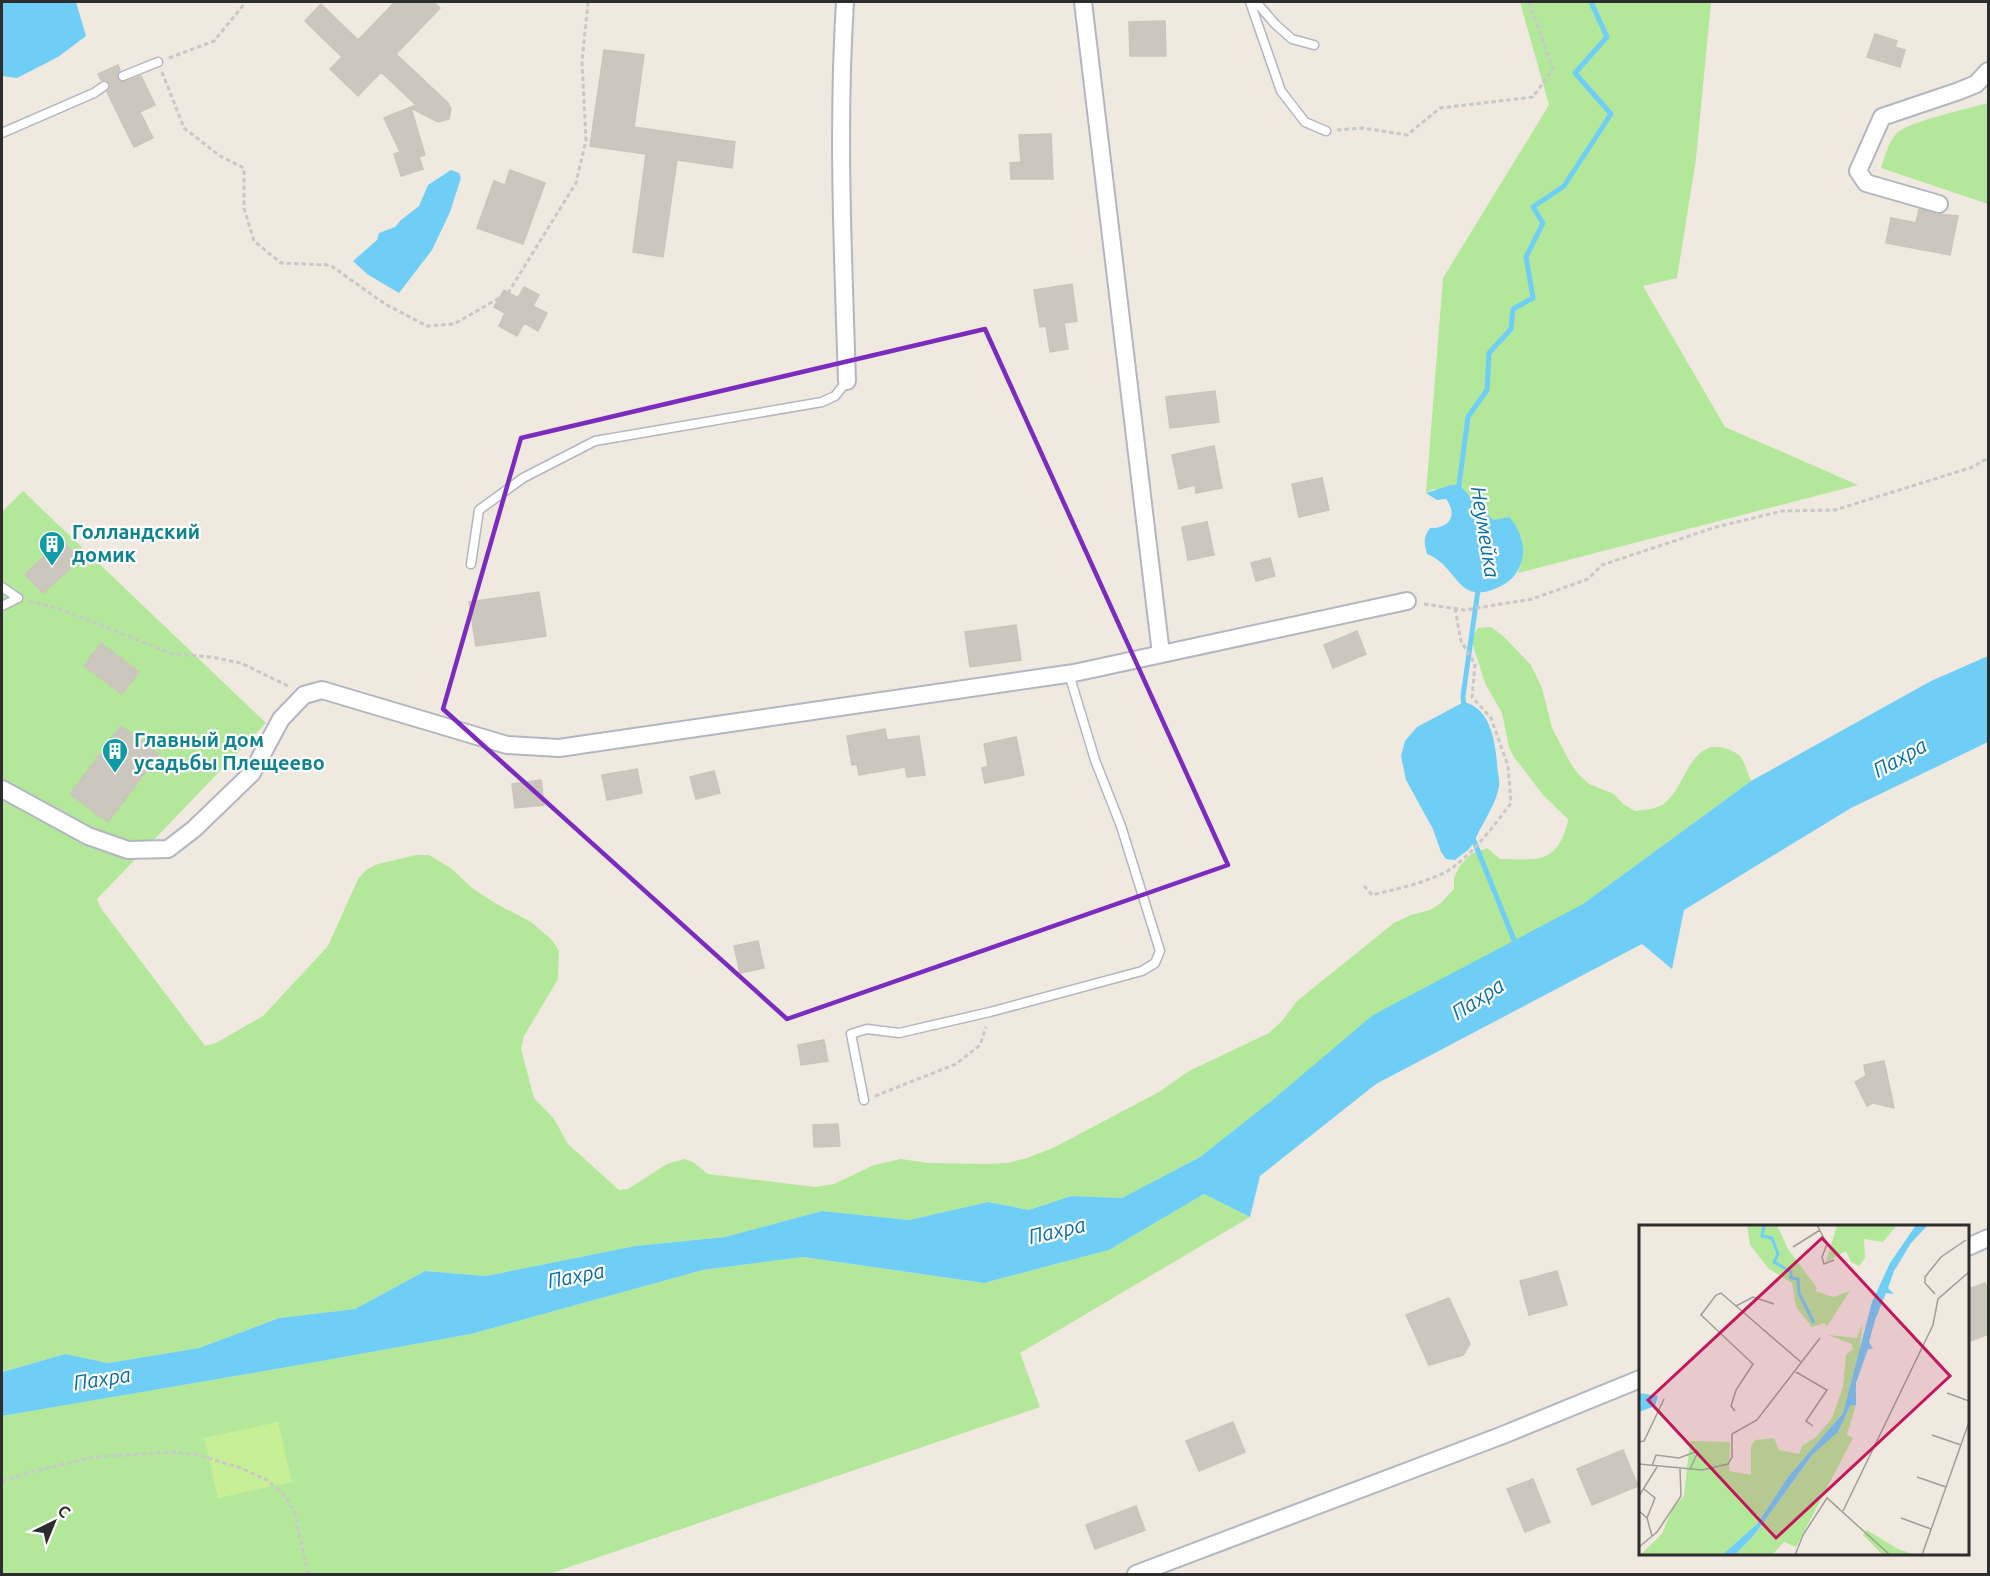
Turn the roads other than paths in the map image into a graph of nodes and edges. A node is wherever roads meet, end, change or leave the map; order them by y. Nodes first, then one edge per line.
1 (845, 2) edge
2 (1083, 2) edge
3 (1250, 2) edge
4 (1256, 2) edge
5 (1314, 45) dead end
6 (158, 62) road end
7 (1989, 71) edge
8 (123, 76) dead end
9 (104, 86) dead end
10 (1326, 131) road end
11 (2, 133) edge
12 (1939, 204) dead end
13 (847, 381) joint
14 (471, 564) dead end
15 (2, 587) edge
16 (1407, 601) road end
17 (2, 606) edge
18 (1161, 654) junction
19 (1068, 674) junction
20 (2, 789) edge
21 (864, 1100) road end
22 (1989, 1238) edge
23 (1969, 1247) edge
24 (1639, 1380) edge
25 (1136, 1575) edge

1 - 13 street
2 - 18 street
3 - 10 lane
4 - 5 lane
6 - 8 lane
7 - 12 street
9 - 11 lane
13 - 14 lane
15 - 17 lane
16 - 18 street
18 - 19 street
19 - 20 street
19 - 21 lane
22 - 23 street
24 - 25 street

